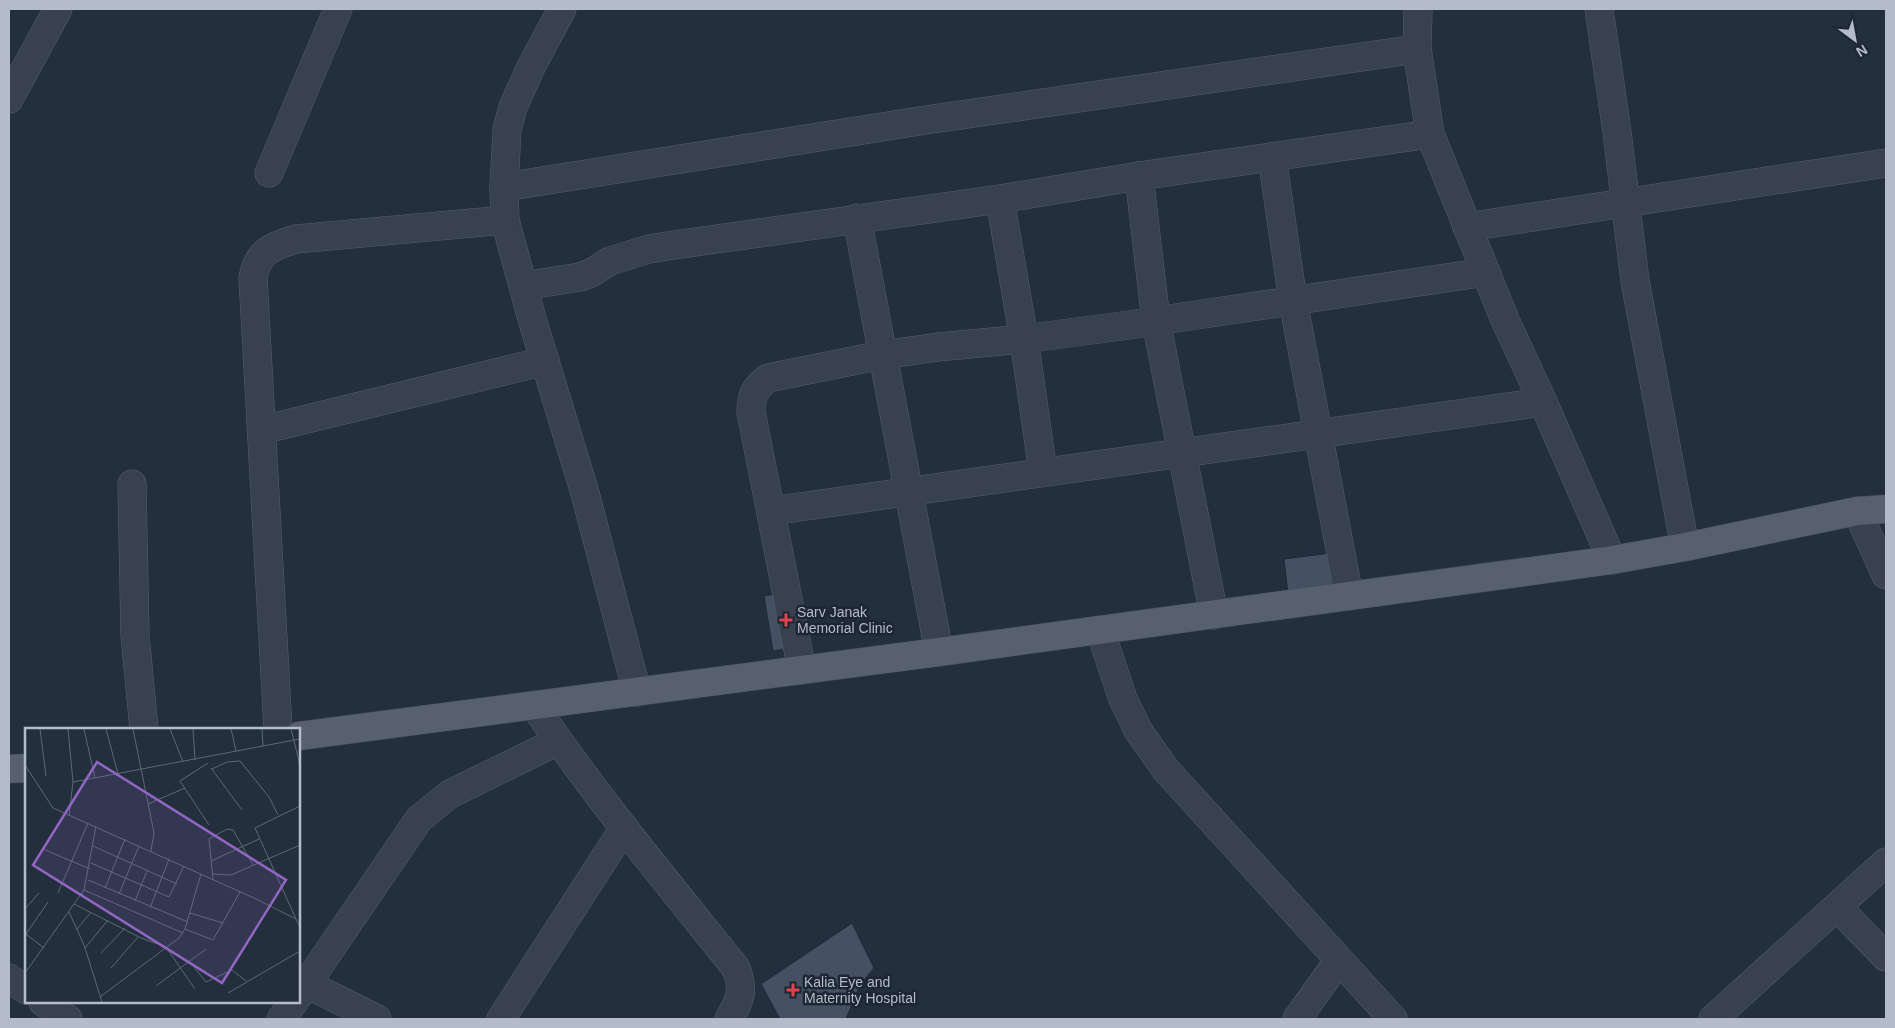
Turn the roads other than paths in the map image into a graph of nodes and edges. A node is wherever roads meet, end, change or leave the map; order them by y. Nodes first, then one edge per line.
1 (58, 9) edge
2 (338, 9) edge
3 (562, 9) edge
4 (1418, 9) edge
5 (1599, 9) edge
6 (1417, 49) junction
7 (9, 99) edge
8 (1430, 134) junction
9 (1272, 157) junction
10 (1886, 164) edge
11 (269, 173) dead end
12 (1139, 176) junction
13 (504, 187) junction
14 (1000, 199) junction
15 (1625, 202) junction
16 (857, 218) junction
17 (505, 220) junction
18 (1467, 227) junction
19 (1486, 272) junction
20 (523, 286) junction
21 (1293, 301) junction
22 (1156, 321) junction
23 (1024, 339) junction
24 (882, 355) junction
25 (545, 362) junction
26 (1544, 402) junction
27 (262, 430) junction
28 (1318, 434) junction
29 (1181, 452) junction
30 (1043, 472) junction
31 (132, 484) dead end
32 (908, 490) junction
33 (1886, 509) edge
34 (771, 511) junction
35 (1857, 511) junction
36 (1685, 547) junction
37 (1612, 560) junction
38 (1886, 575) edge
39 (1349, 596) junction
40 (1214, 614) junction
41 (1100, 630) junction
42 (939, 652) junction
43 (802, 670) junction
44 (637, 692) junction
45 (534, 705) junction
46 (144, 728) edge
47 (278, 728) edge
48 (300, 736) edge
49 (558, 741) junction
50 (25, 768) edge
51 (9, 769) edge
52 (624, 828) junction
53 (1886, 862) edge
54 (1837, 907) junction
55 (1886, 956) edge
56 (1339, 960) junction
57 (9, 978) edge
58 (25, 989) edge
59 (300, 993) edge
60 (44, 1003) edge
61 (293, 1003) edge
62 (68, 1019) edge
63 (281, 1019) edge
64 (377, 1019) edge
65 (501, 1019) edge
66 (729, 1019) edge
67 (1297, 1019) edge
68 (1393, 1019) edge
69 (1712, 1019) edge

1 - 7 street
2 - 11 street
3 - 13 street
4 - 6 street
5 - 15 street
6 - 8 street
6 - 13 street
8 - 9 street
8 - 18 street
9 - 12 street
9 - 21 street
10 - 15 street
12 - 14 street
12 - 22 street
13 - 17 street
14 - 16 street
14 - 23 street
15 - 18 street
15 - 36 street
16 - 20 street
16 - 24 street
17 - 20 street
17 - 27 street
18 - 19 street
19 - 21 street
19 - 26 street
20 - 25 street
21 - 22 street
21 - 28 street
22 - 23 street
22 - 29 street
23 - 24 street
23 - 30 street
24 - 32 street
24 - 34 street
25 - 27 street
25 - 44 street
26 - 28 street
26 - 37 street
27 - 47 street
28 - 29 street
28 - 39 street
29 - 30 street
29 - 40 street
30 - 32 street
31 - 46 street
32 - 34 street
32 - 42 street
33 - 35 main road
34 - 43 street
35 - 36 main road
35 - 38 street
36 - 37 main road
37 - 39 main road
39 - 40 main road
40 - 41 main road
41 - 42 main road
41 - 56 street
42 - 43 main road
43 - 44 main road
44 - 45 main road
45 - 48 main road
45 - 49 street
49 - 52 street
49 - 59 street
50 - 51 main road
52 - 65 street
52 - 66 street
53 - 54 street
54 - 55 street
54 - 69 street
56 - 67 street
56 - 68 street
57 - 58 street
59 - 64 street
60 - 62 street
61 - 63 street

